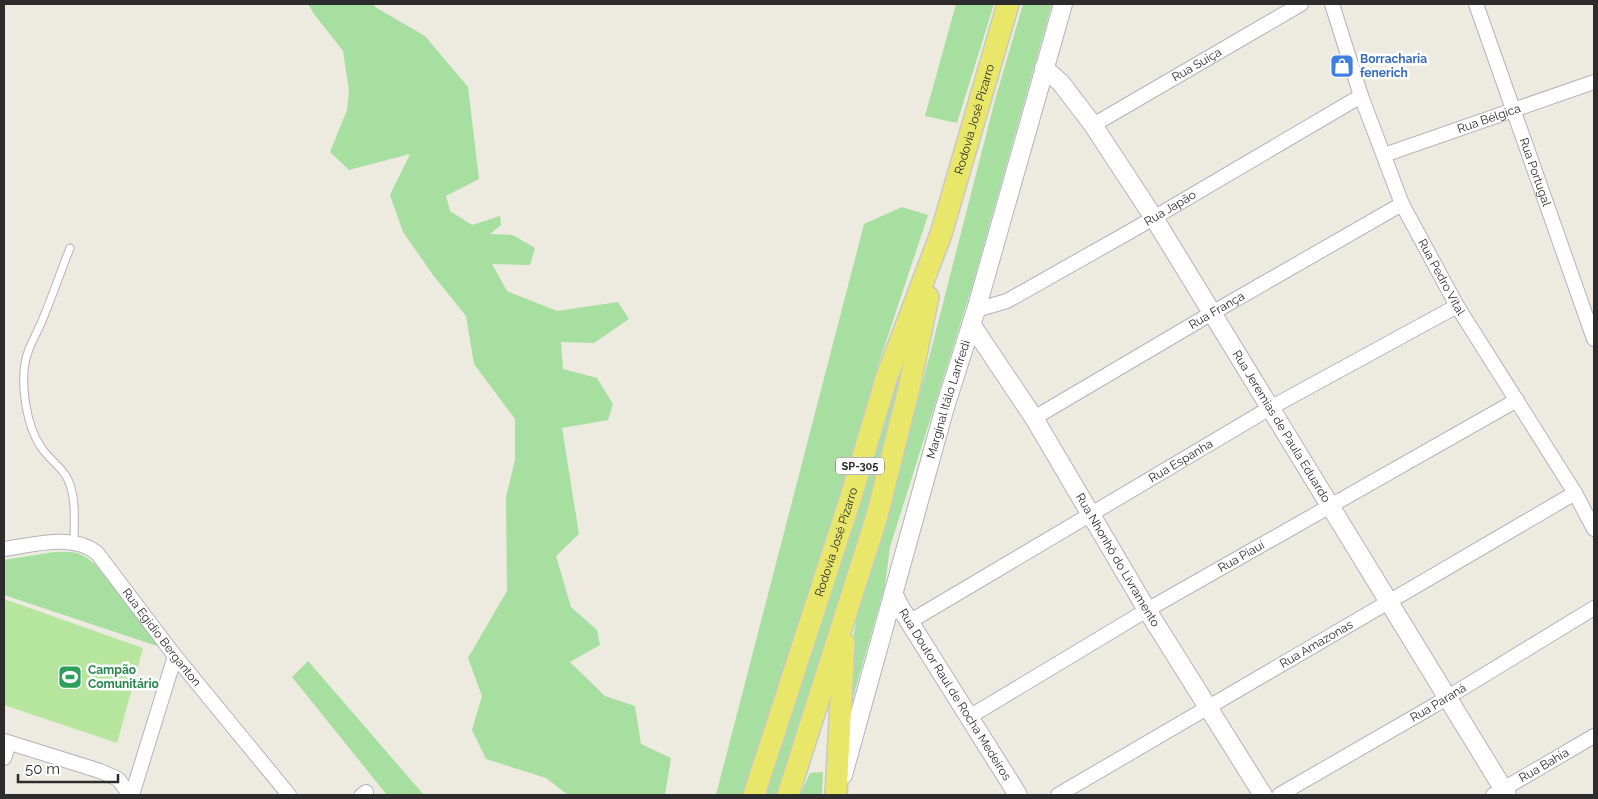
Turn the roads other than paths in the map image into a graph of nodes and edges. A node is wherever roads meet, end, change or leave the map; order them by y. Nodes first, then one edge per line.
1 (1008, 4) edge
2 (1063, 4) edge
3 (1301, 4) edge
4 (1332, 4) edge
5 (1476, 4) edge
6 (1044, 68) junction
7 (1594, 82) edge
8 (1361, 96) junction
9 (1514, 111) junction
10 (1093, 125) junction
11 (1384, 155) junction
12 (1402, 204) junction
13 (1154, 218) junction
14 (941, 234) junction
15 (70, 248) dead end
16 (1588, 299) edge
17 (1457, 306) junction
18 (1212, 313) junction
19 (974, 317) junction
20 (1594, 339) edge
21 (1517, 400) junction
22 (1270, 408) junction
23 (1034, 418) junction
24 (1575, 493) junction
25 (1331, 506) junction
26 (1090, 515) junction
27 (1594, 530) edge
28 (74, 543) junction
29 (4, 549) edge
30 (893, 593) junction
31 (1389, 602) junction
32 (1594, 608) edge
33 (846, 610) junction
34 (1147, 610) junction
35 (909, 622) junction
36 (175, 656) junction
37 (1447, 697) junction
38 (1208, 708) junction
39 (969, 717) junction
40 (1594, 736) edge
41 (6, 742) edge
42 (4, 758) edge
43 (1501, 793) edge
44 (131, 795) edge
45 (289, 795) edge
46 (754, 795) edge
47 (788, 795) edge
48 (837, 795) edge
49 (1018, 795) edge
50 (1058, 795) edge
51 (1263, 795) edge
52 (1279, 795) edge

1 - 14 main road, Rodovia José Pizarro / SP-305
2 - 6 street, Marginal Itálo Lanfredi
3 - 10 street, Rua Suiça
4 - 8 street, Rua Pedro Vital
5 - 9 street, Rua Portugal
6 - 10 street, Rua Jeremias de Paula Eduardo
6 - 19 street, Marginal Itálo Lanfredi
7 - 9 street, Rua Bélgica
8 - 11 street, Rua Pedro Vital
8 - 13 street, Rua Japão
9 - 11 street, Rua Bélgica
9 - 16 street, Rua Portugal
10 - 13 street, Rua Jeremias de Paula Eduardo
11 - 12 street, Rua Pedro Vital
12 - 17 street, Rua Pedro Vital
12 - 18 street, Rua França
13 - 18 street, Rua Jeremias de Paula Eduardo
13 - 19 street, Rua Japão
14 - 33 main road, Rodovia José Pizarro / SP-305
14 - 46 main road, Rodovia José Pizarro / SP-305
15 - 28 lane
16 - 20 street, Rua Portugal
17 - 21 street, Rua Pedro Vital
17 - 22 street, Rua Espanha
18 - 22 street, Rua Jeremias de Paula Eduardo
18 - 23 street, Rua França
19 - 23 street, Rua Nhonhô do Livramento
19 - 30 street, Marginal Itálo Lanfredi
21 - 24 street, Rua Pedro Vital
21 - 25 street, Rua Piauí
22 - 25 street, Rua Jeremias de Paula Eduardo
22 - 26 street, Rua Espanha
23 - 26 street, Rua Nhonhô do Livramento
24 - 27 street, Rua Pedro Vital
24 - 31 street, Rua Amazonas
25 - 31 street, Rua Jeremias de Paula Eduardo
25 - 34 street, Rua Piauí
26 - 34 street, Rua Nhonhô do Livramento
26 - 35 street, Rua Espanha
28 - 29 street, Rua Egidio Berganton
28 - 36 street, Rua Egidio Berganton
30 - 35 street, Rua Doutor Raul de Rocha Medeiros
30 - 48 street, Marginal Itálo Lanfredi
31 - 37 street, Rua Jeremias de Paula Eduardo
31 - 38 street, Rua Amazonas
32 - 37 street, Rua Paraná
33 - 47 main road, Rodovia José Pizarro / SP-305
33 - 48 main road
34 - 38 street, Rua Nhonhô do Livramento
34 - 39 street, Rua Piauí
35 - 39 street, Rua Doutor Raul de Rocha Medeiros
36 - 44 street
36 - 45 street, Rua Egidio Berganton
37 - 43 street, Rua Jeremias de Paula Eduardo
37 - 52 street, Rua Paraná
38 - 50 street, Rua Amazonas
38 - 51 street, Rua Nhonhô do Livramento
39 - 49 street, Rua Doutor Raul de Rocha Medeiros
40 - 43 street, Rua Bahia
41 - 42 street
41 - 44 street

